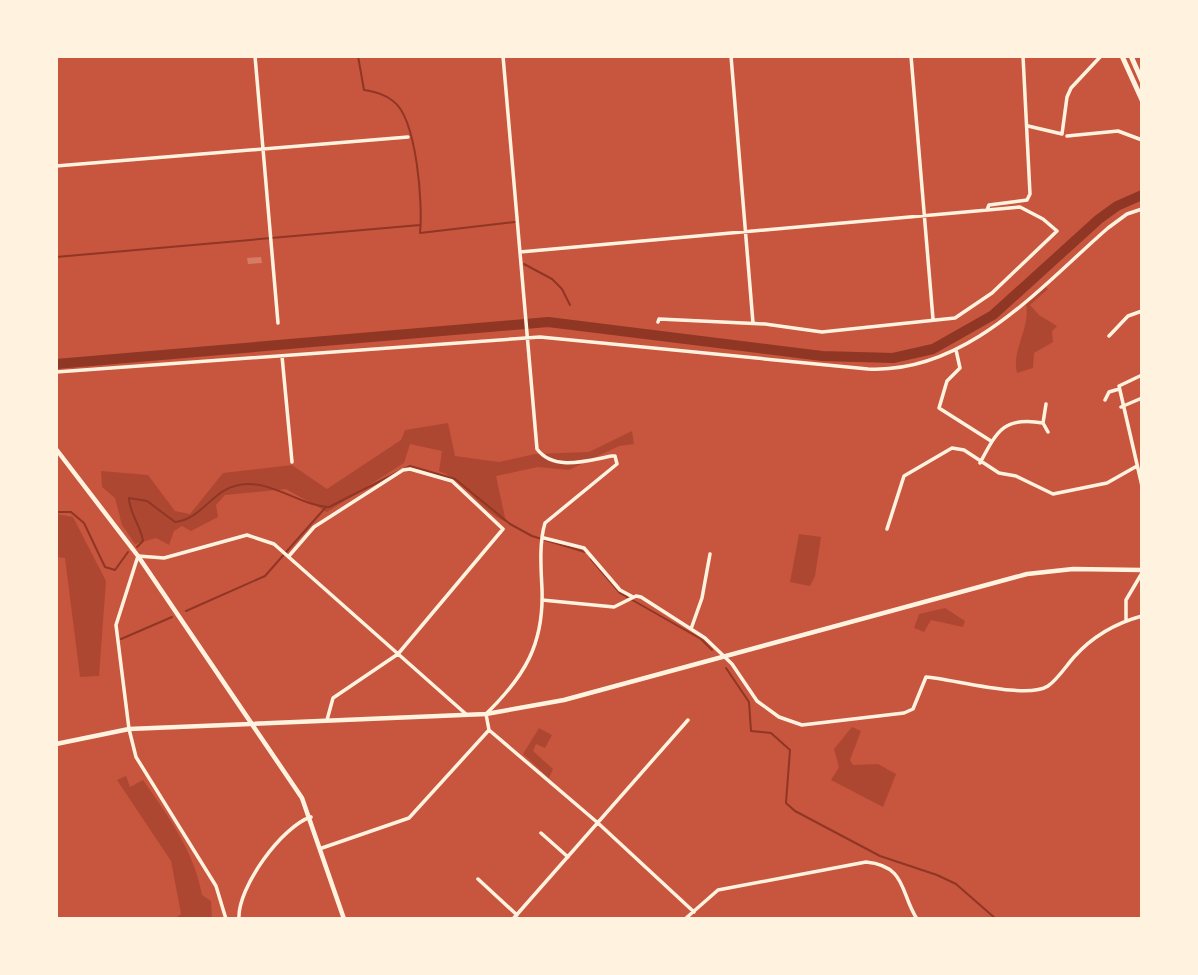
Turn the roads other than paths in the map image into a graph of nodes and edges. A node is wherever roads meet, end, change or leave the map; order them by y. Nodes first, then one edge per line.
1 (255, 56) edge
2 (503, 56) edge
3 (731, 56) edge
4 (911, 56) edge
5 (1023, 56) edge
6 (1101, 56) edge
7 (1122, 56) edge
8 (1131, 56) edge
9 (1142, 80) edge
10 (1142, 100) edge
11 (1028, 126) junction
12 (1067, 135) dead end
13 (408, 137) dead end
14 (1142, 140) edge
15 (264, 149) junction
16 (56, 166) edge
17 (1142, 209) edge
18 (987, 210) junction
19 (924, 216) junction
20 (745, 232) junction
21 (520, 252) junction
22 (1142, 311) edge
23 (933, 319) junction
24 (659, 322) dead end
25 (278, 323) dead end
26 (753, 323) junction
27 (1108, 336) dead end
28 (527, 338) junction
29 (956, 349) junction
30 (282, 356) junction
31 (56, 372) edge
32 (1142, 375) edge
33 (1119, 389) junction
34 (1142, 398) edge
35 (1105, 400) dead end
36 (1046, 404) dead end
37 (1121, 407) junction
38 (1043, 423) junction
39 (1048, 432) dead end
40 (991, 441) junction
41 (56, 449) edge
42 (292, 461) dead end
43 (979, 463) junction
44 (421, 465) dead end
45 (1139, 469) edge
46 (420, 471) junction
47 (1142, 485) edge
48 (887, 529) dead end
49 (544, 538) junction
50 (710, 554) dead end
51 (138, 556) junction
52 (288, 556) junction
53 (1142, 571) edge
54 (634, 597) junction
55 (542, 600) junction
56 (1142, 616) edge
57 (1126, 620) junction
58 (691, 629) junction
59 (398, 654) junction
60 (724, 656) junction
61 (486, 714) junction
62 (467, 715) junction
63 (327, 720) junction
64 (688, 720) dead end
65 (251, 723) junction
66 (128, 729) junction
67 (489, 730) junction
68 (56, 744) edge
69 (311, 817) junction
70 (598, 823) junction
71 (541, 833) dead end
72 (322, 848) junction
73 (568, 857) junction
74 (478, 879) dead end
75 (694, 912) junction
76 (515, 917) edge
77 (226, 919) edge
78 (239, 919) edge
79 (344, 919) edge
80 (685, 919) edge
81 (917, 919) edge

1 - 15 street
2 - 21 street
3 - 20 street
4 - 19 street
5 - 11 street
6 - 11 street
7 - 10 highway
8 - 9 highway
11 - 18 street
12 - 14 street
13 - 15 street
15 - 16 street
15 - 25 street
17 - 29 street
18 - 19 street
18 - 23 street
19 - 20 street
19 - 23 street
20 - 21 street
20 - 26 street
21 - 28 street
22 - 27 street
23 - 26 street
24 - 26 street
28 - 29 street
28 - 30 street
28 - 49 street
29 - 40 street
30 - 31 street
30 - 42 street
32 - 33 street
33 - 35 street
33 - 37 street
34 - 37 street
36 - 38 street
37 - 45 street
38 - 39 street
38 - 40 street
40 - 43 street
41 - 51 street
43 - 45 street
43 - 48 street
44 - 46 street
45 - 47 street
46 - 52 street
46 - 59 street
49 - 54 street
49 - 55 street
50 - 58 street
51 - 52 street
51 - 65 street
51 - 66 street
52 - 59 street
53 - 57 street
53 - 60 street
54 - 55 street
54 - 58 street
55 - 61 street
56 - 57 street
57 - 60 street
58 - 60 street
59 - 62 street
59 - 63 street
60 - 61 street
61 - 62 street
61 - 67 street
62 - 63 street
63 - 65 street
64 - 70 street
65 - 66 street
65 - 69 street
66 - 68 street
66 - 77 street
67 - 70 street
67 - 72 street
69 - 72 street
69 - 78 street
70 - 73 street
70 - 75 street
71 - 73 street
72 - 79 street
73 - 76 street
74 - 76 street
75 - 80 street
75 - 81 street

